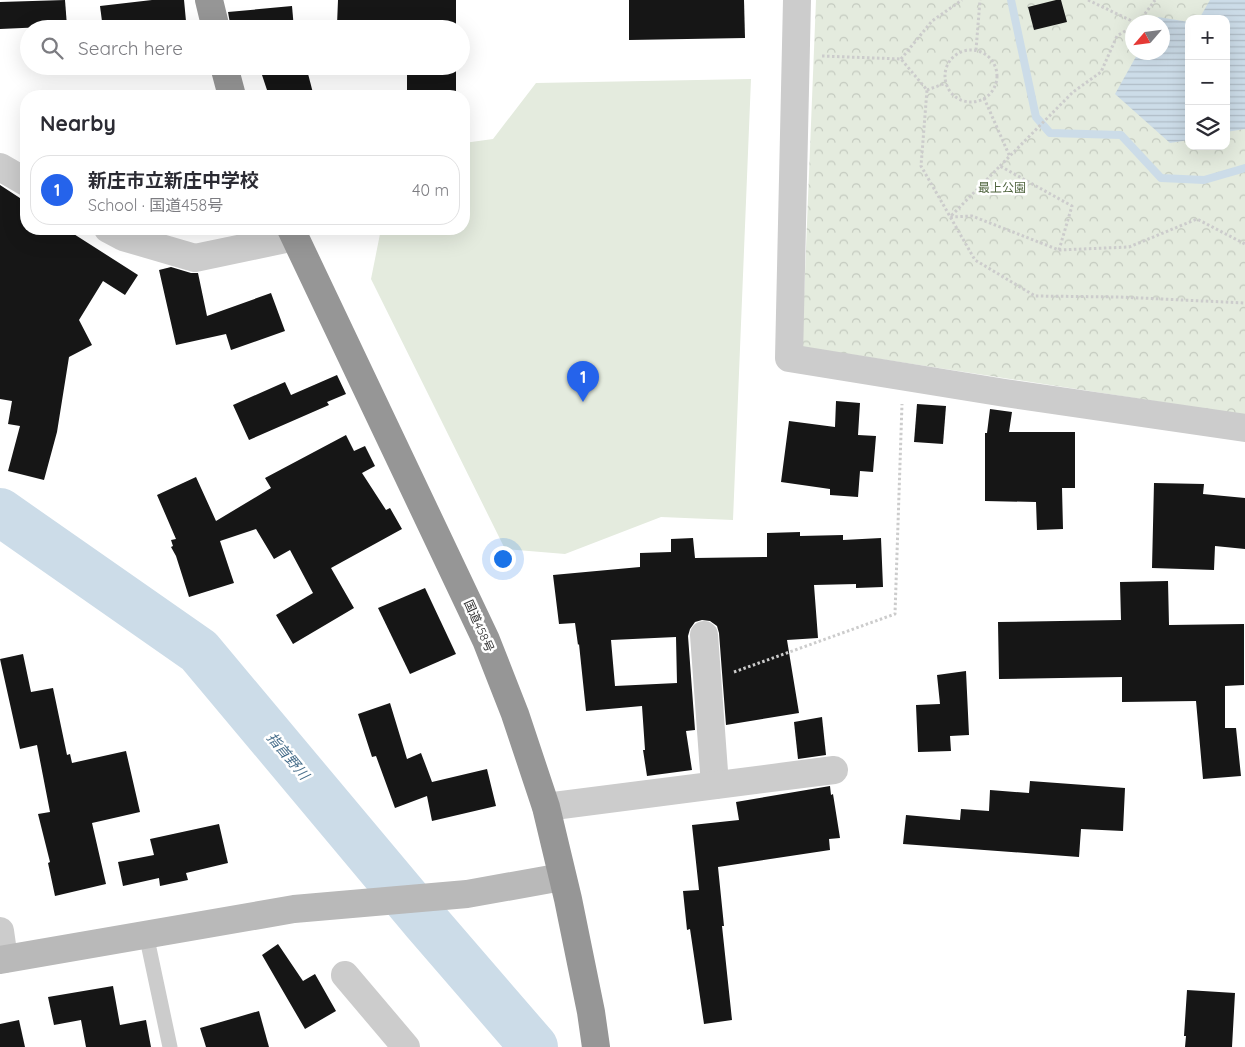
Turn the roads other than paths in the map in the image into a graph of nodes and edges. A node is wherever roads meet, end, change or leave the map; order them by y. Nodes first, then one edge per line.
1 (209, 0) edge
2 (797, 0) edge
3 (214, 20) edge
4 (226, 75) edge
5 (230, 90) edge
6 (0, 167) edge
7 (20, 179) edge
8 (119, 235) edge
9 (285, 235) edge
10 (294, 235) edge
11 (1245, 428) edge
12 (704, 635) dead end
13 (834, 770) dead end
14 (715, 785) junction
15 (546, 807) junction
16 (562, 877) junction
17 (0, 930) edge
18 (146, 934) junction
19 (2, 960) edge
20 (345, 975) dead end
21 (170, 1047) edge
22 (406, 1047) edge
23 (596, 1047) edge

1 - 3 highway
2 - 11 street
4 - 5 highway
6 - 7 street
8 - 9 street
10 - 15 highway, 国道458号
12 - 14 street
13 - 14 street
14 - 15 street
15 - 16 highway, 国道458号
16 - 18 street
16 - 23 highway, 国道458号
17 - 19 street
18 - 19 street
18 - 21 lane
20 - 22 street

